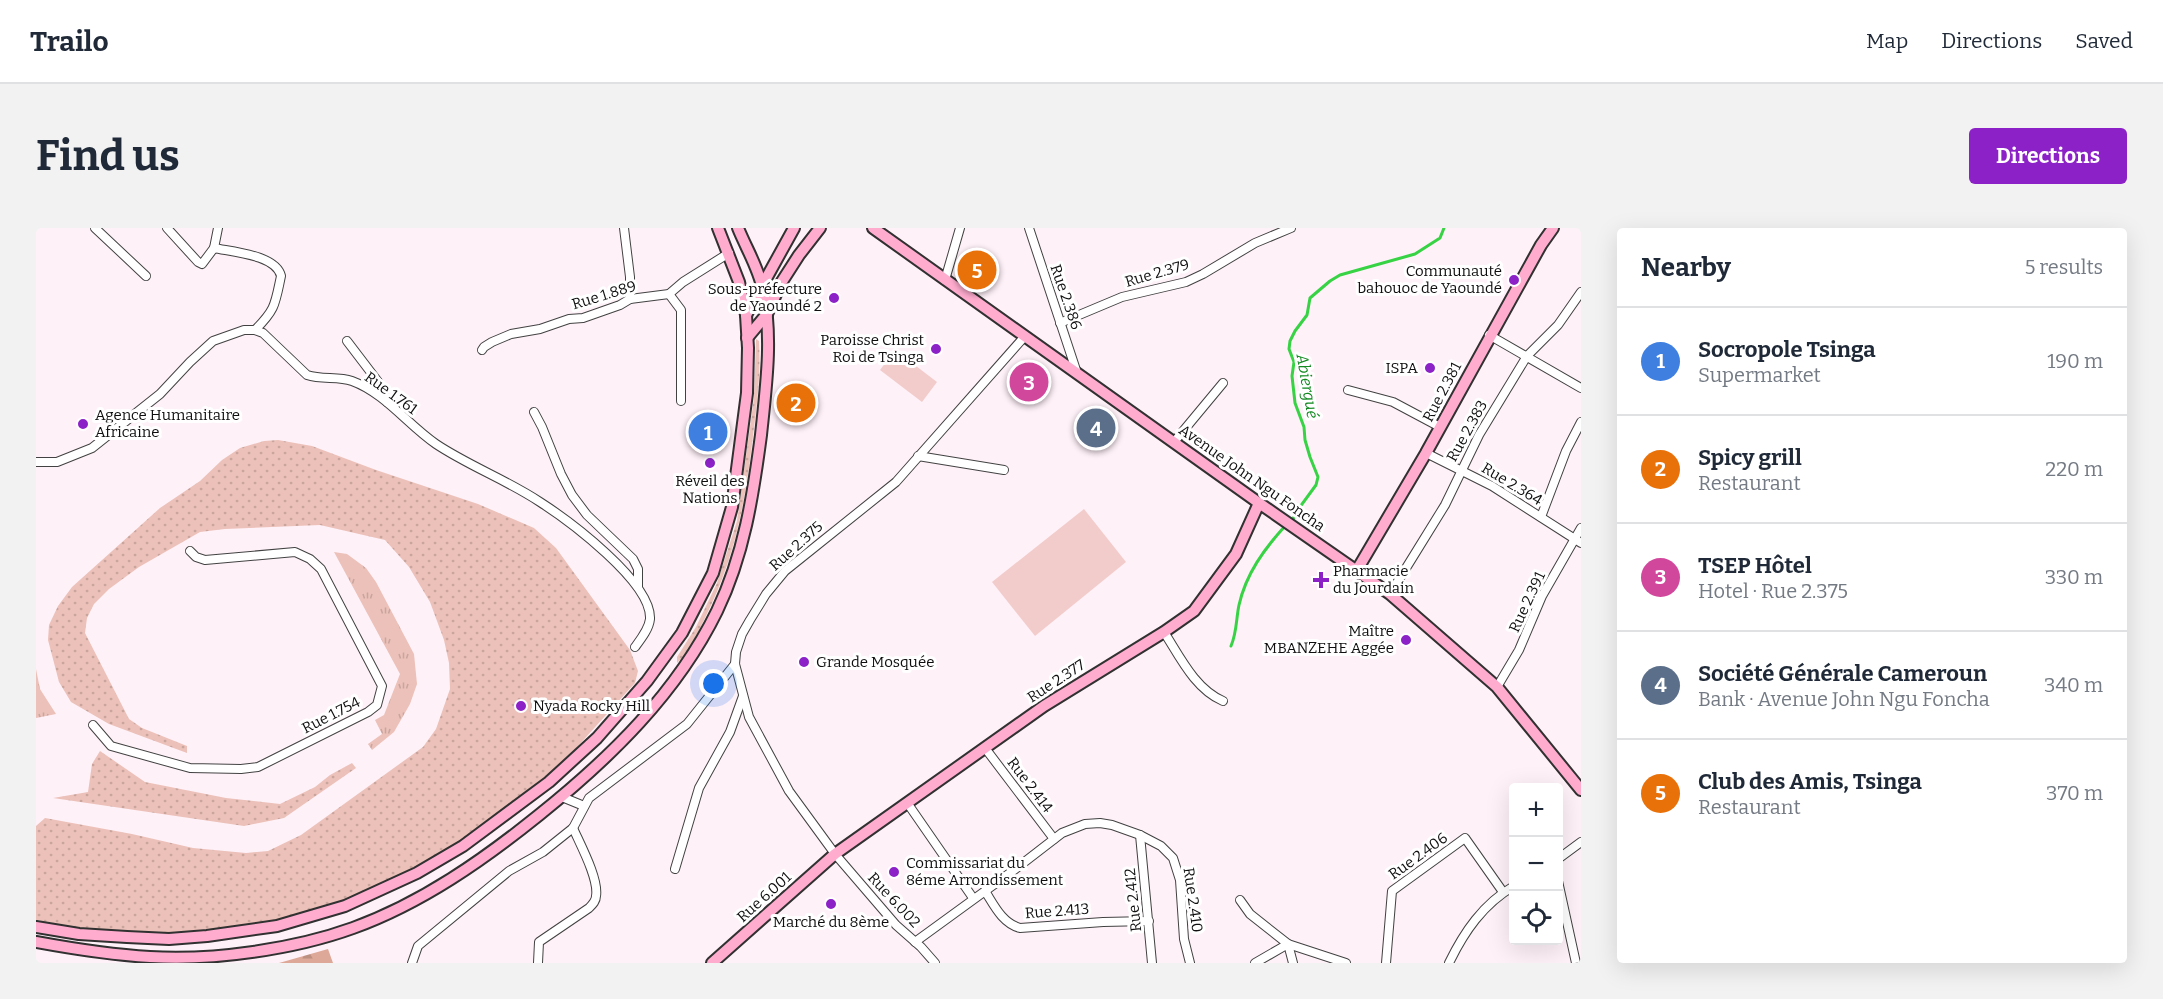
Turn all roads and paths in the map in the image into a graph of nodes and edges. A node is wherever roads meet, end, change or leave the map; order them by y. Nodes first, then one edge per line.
1 (95, 228) edge
2 (166, 228) edge
3 (218, 228) edge
4 (624, 228) edge
5 (718, 228) edge
6 (738, 228) edge
7 (794, 228) edge
8 (820, 228) edge
9 (873, 228) edge
10 (960, 228) edge
11 (1029, 228) edge
12 (1291, 228) edge
13 (1553, 228) edge
14 (214, 248) junction
15 (729, 253) junction
16 (146, 276) dead end
17 (945, 280) junction
18 (763, 287) junction
19 (1581, 292) edge
20 (669, 294) junction
21 (630, 299) junction
22 (766, 314) junction
23 (746, 315) junction
24 (1060, 323) junction
25 (255, 330) junction
26 (1490, 335) junction
27 (1025, 336) junction
28 (747, 338) junction
29 (348, 341) dead end
30 (482, 350) dead end
31 (1527, 356) junction
32 (1077, 374) junction
33 (1223, 383) dead end
34 (1581, 388) edge
35 (1348, 390) dead end
36 (681, 401) dead end
37 (389, 405) junction
38 (534, 412) dead end
39 (1581, 422) edge
40 (1440, 427) junction
41 (1174, 442) junction
42 (1426, 453) junction
43 (918, 456) junction
44 (36, 462) edge
45 (1460, 469) junction
46 (1004, 470) dead end
47 (1259, 503) junction
48 (1541, 517) junction
49 (1581, 528) edge
50 (1578, 542) edge
51 (190, 551) dead end
52 (1357, 570) junction
53 (638, 587) junction
54 (1390, 594) junction
55 (1164, 632) junction
56 (635, 647) dead end
57 (735, 664) junction
58 (1497, 687) junction
59 (742, 696) junction
60 (1223, 701) dead end
61 (93, 724) dead end
62 (985, 748) junction
63 (1581, 790) edge
64 (562, 797) junction
65 (908, 804) junction
66 (584, 806) junction
67 (573, 828) junction
68 (1140, 835) junction
69 (1054, 839) junction
70 (1581, 842) edge
71 (835, 854) junction
72 (1563, 855) edge
73 (675, 869) dead end
74 (1509, 889) edge
75 (985, 891) junction
76 (1560, 891) edge
77 (1503, 892) junction
78 (974, 898) junction
79 (1240, 900) dead end
80 (1149, 921) junction
81 (36, 927) edge
82 (36, 942) edge
83 (915, 942) junction
84 (1288, 944) junction
85 (412, 963) edge
86 (538, 963) edge
87 (712, 963) edge
88 (935, 963) edge
89 (1152, 963) edge
90 (1190, 963) edge
91 (1255, 963) edge
92 (1293, 963) edge
93 (1346, 963) edge
94 (1386, 963) edge
95 (1449, 963) edge
96 (1576, 963) edge

1 - 16 street
2 - 14 street
3 - 14 street
4 - 21 street
5 - 15 main road
6 - 18 main road
7 - 18 main road
8 - 22 main road
9 - 17 main road, Avenue John Ngu Foncha
10 - 17 street
11 - 24 street, Rue 2.386
12 - 24 street, Rue 2.379
13 - 26 main road, Rue 2.381
14 - 25 street
15 - 20 street
15 - 23 main road
17 - 27 main road, Avenue John Ngu Foncha
18 - 22 main road
18 - 23 main road
19 - 31 street, Rue 2.383
20 - 21 street, Rue 1.889
20 - 36 street
21 - 30 street, Rue 1.889
22 - 28 main road
22 - 64 main road
23 - 28 main road
24 - 32 street, Rue 2.386
25 - 37 street, Rue 1.761
25 - 44 street
26 - 31 street
26 - 40 main road, Rue 2.381
27 - 32 main road, Avenue John Ngu Foncha
27 - 43 street, Rue 2.375
28 - 81 main road
29 - 37 street
31 - 34 street
31 - 45 street, Rue 2.383
32 - 41 main road, Avenue John Ngu Foncha
33 - 41 street
35 - 40 street
37 - 53 street, Rue 1.761
38 - 53 street
39 - 48 street
40 - 42 main road, Rue 2.381
41 - 47 main road, Avenue John Ngu Foncha
42 - 45 street, Rue 2.364
42 - 52 main road, Rue 2.381
43 - 46 street
43 - 57 street, Rue 2.375
45 - 48 street, Rue 2.364
45 - 54 street, Rue 2.383
47 - 52 main road, Avenue John Ngu Foncha
47 - 55 main road, Rue 2.377
48 - 50 street, Rue 2.364
49 - 50 street, Rue 2.391
50 - 58 street, Rue 2.391
51 - 61 street, Rue 1.754
52 - 54 main road, Avenue John Ngu Foncha
53 - 56 street, Rue 1.761
54 - 58 main road, Avenue John Ngu Foncha
55 - 60 street
55 - 62 main road, Rue 2.377
57 - 59 street, Rue 2.375
57 - 66 street
58 - 63 main road, Avenue John Ngu Foncha
59 - 71 street, Rue 2.375
59 - 73 street
62 - 65 main road, Rue 2.377
62 - 69 street, Rue 2.414
64 - 66 street
64 - 82 main road
65 - 71 main road, Rue 2.377
65 - 78 street
66 - 67 street
67 - 85 street
67 - 86 street
68 - 69 street, Rue 2.410
68 - 80 street, Rue 2.412
68 - 90 street, Rue 2.410
69 - 75 street, Rue 2.410
70 - 72 street
71 - 83 street, Rue 6.002
71 - 87 main road, Rue 6.001
74 - 77 street
75 - 78 street, Rue 2.410
75 - 80 street, Rue 2.413
76 - 96 street
77 - 94 street, Rue 2.406
77 - 95 street
78 - 83 street, Rue 2.410
79 - 84 street
80 - 89 street, Rue 2.412
83 - 88 street, Rue 6.002
84 - 91 street
84 - 92 street
84 - 93 street

